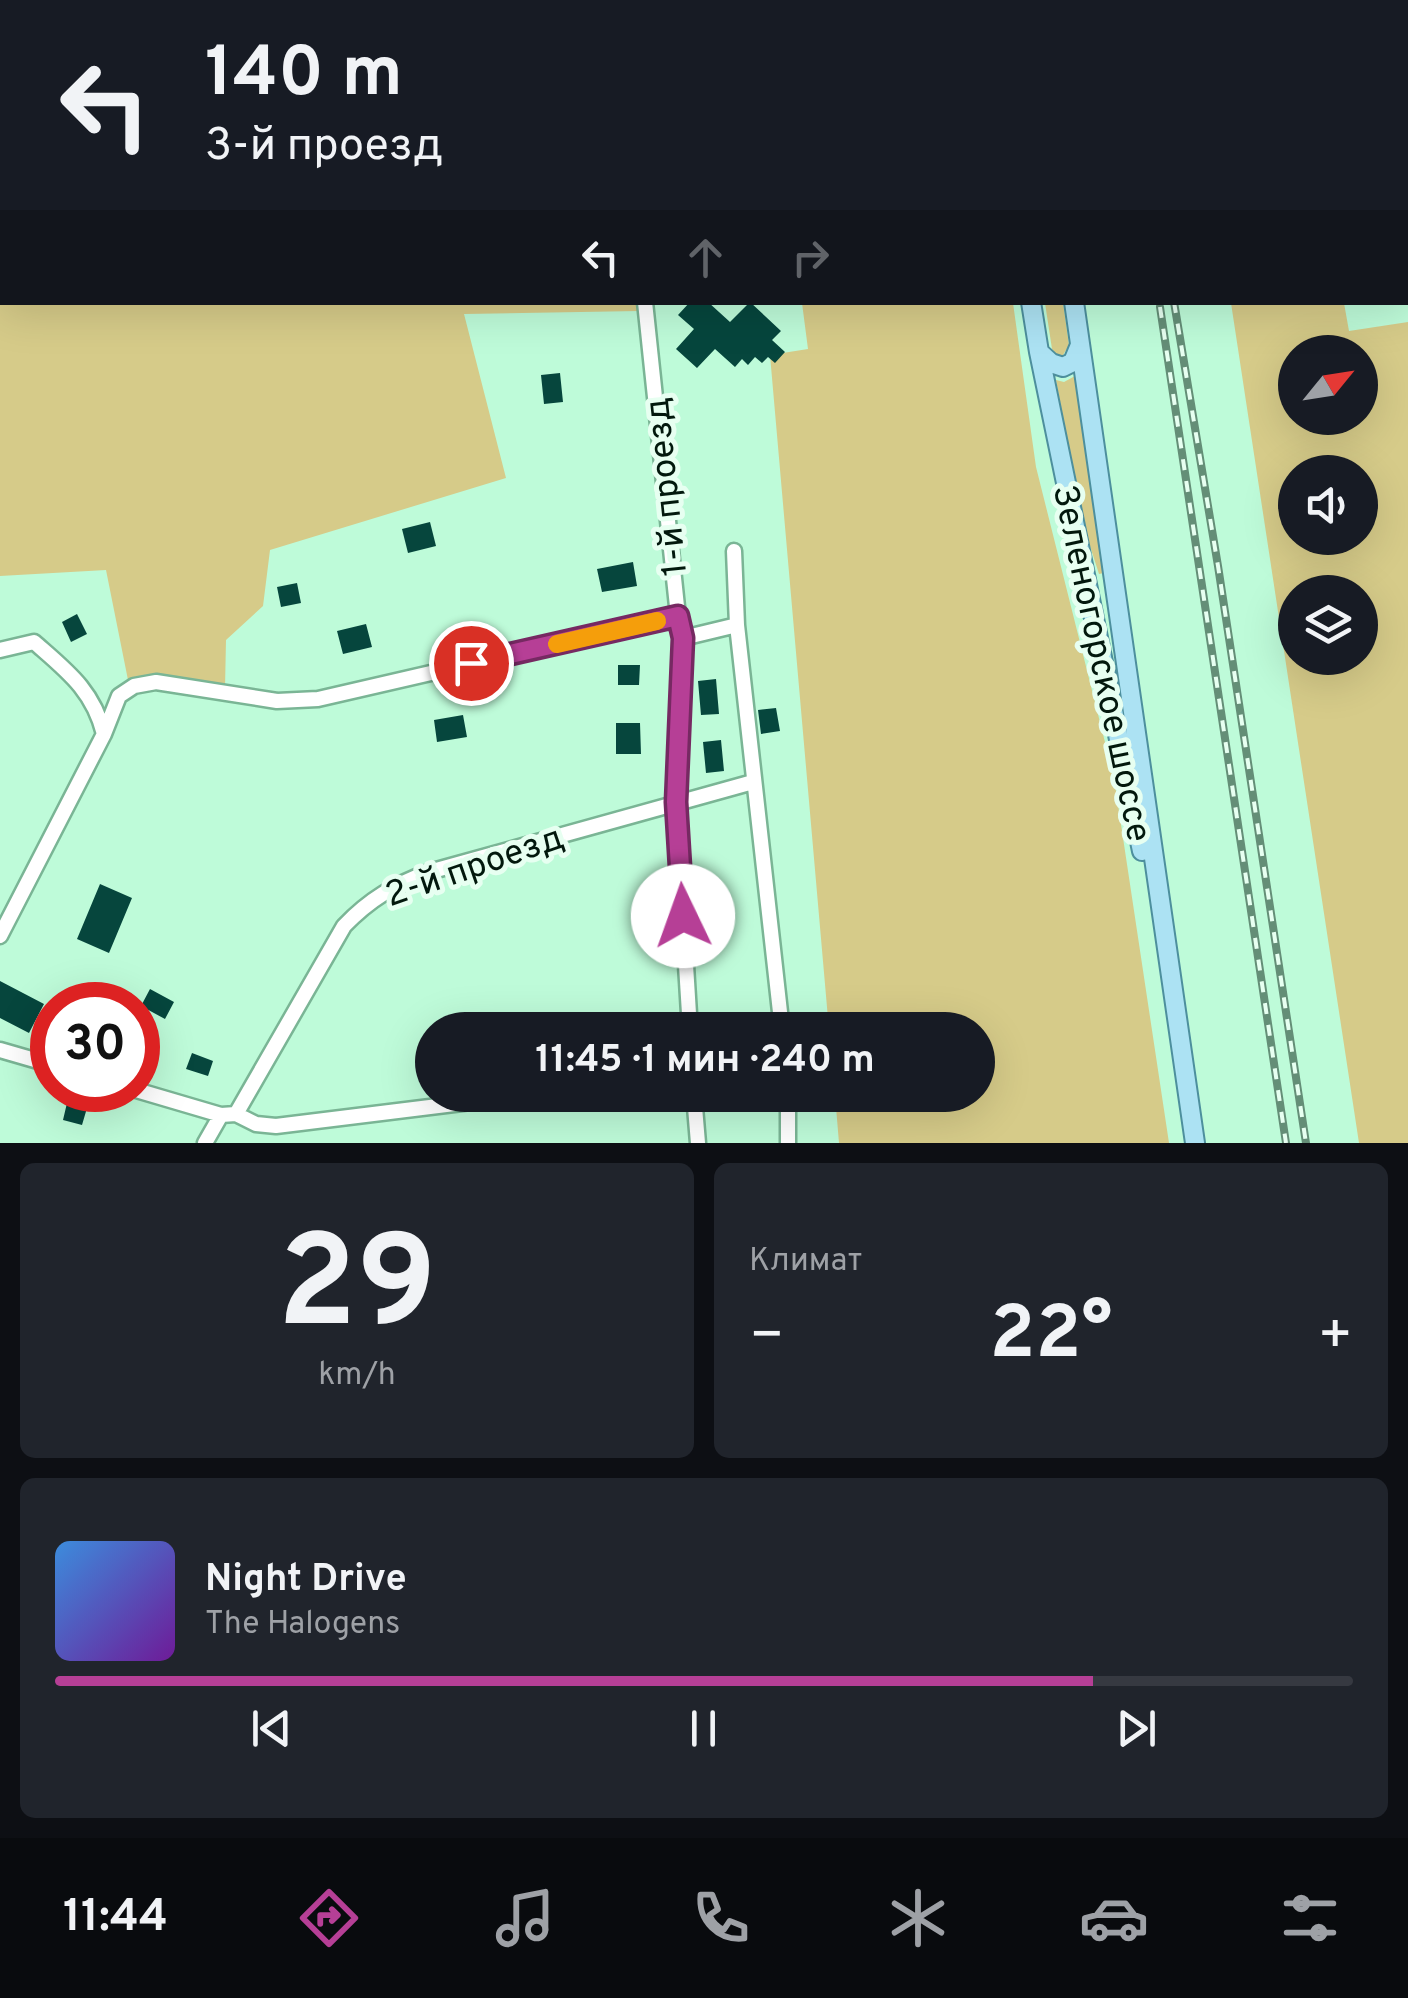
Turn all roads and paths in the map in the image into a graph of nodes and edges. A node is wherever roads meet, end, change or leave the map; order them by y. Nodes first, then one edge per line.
1 (645, 305) edge
2 (1032, 305) edge
3 (1074, 305) edge
4 (1080, 345) junction
5 (1039, 352) junction
6 (734, 551) dead end
7 (678, 616) junction
8 (737, 625) junction
9 (683, 638) junction
10 (0, 650) edge
11 (104, 734) junction
12 (753, 782) junction
13 (676, 802) junction
14 (0, 936) edge
15 (689, 1012) edge
16 (780, 1012) edge
17 (1177, 1023) junction
18 (0, 1050) edge
19 (30, 1059) edge
20 (160, 1096) edge
21 (415, 1109) edge
22 (695, 1112) edge
23 (788, 1112) edge
24 (229, 1115) junction
25 (205, 1143) edge
26 (698, 1143) edge
27 (788, 1143) edge
28 (1196, 1143) edge

1 - 7 street, 1-й проезд
2 - 5 main road, Зеленогорское шоссе
3 - 4 main road, Зеленогорское шоссе
4 - 5 main road
4 - 17 main road, Зеленогорское шоссе
5 - 17 main road, Зеленогорское шоссе
6 - 8 street
7 - 9 street, 1-й проезд
7 - 11 street
8 - 9 street
8 - 12 street
9 - 13 street, 1-й проезд
10 - 11 street
11 - 14 street
12 - 13 street, 2-й проезд
12 - 16 street
13 - 15 street, 1-й проезд
13 - 24 street, 2-й проезд
17 - 28 main road, Зеленогорское шоссе
18 - 19 street
20 - 24 street
21 - 24 street
22 - 26 street
23 - 27 street
24 - 25 street, 2-й проезд

